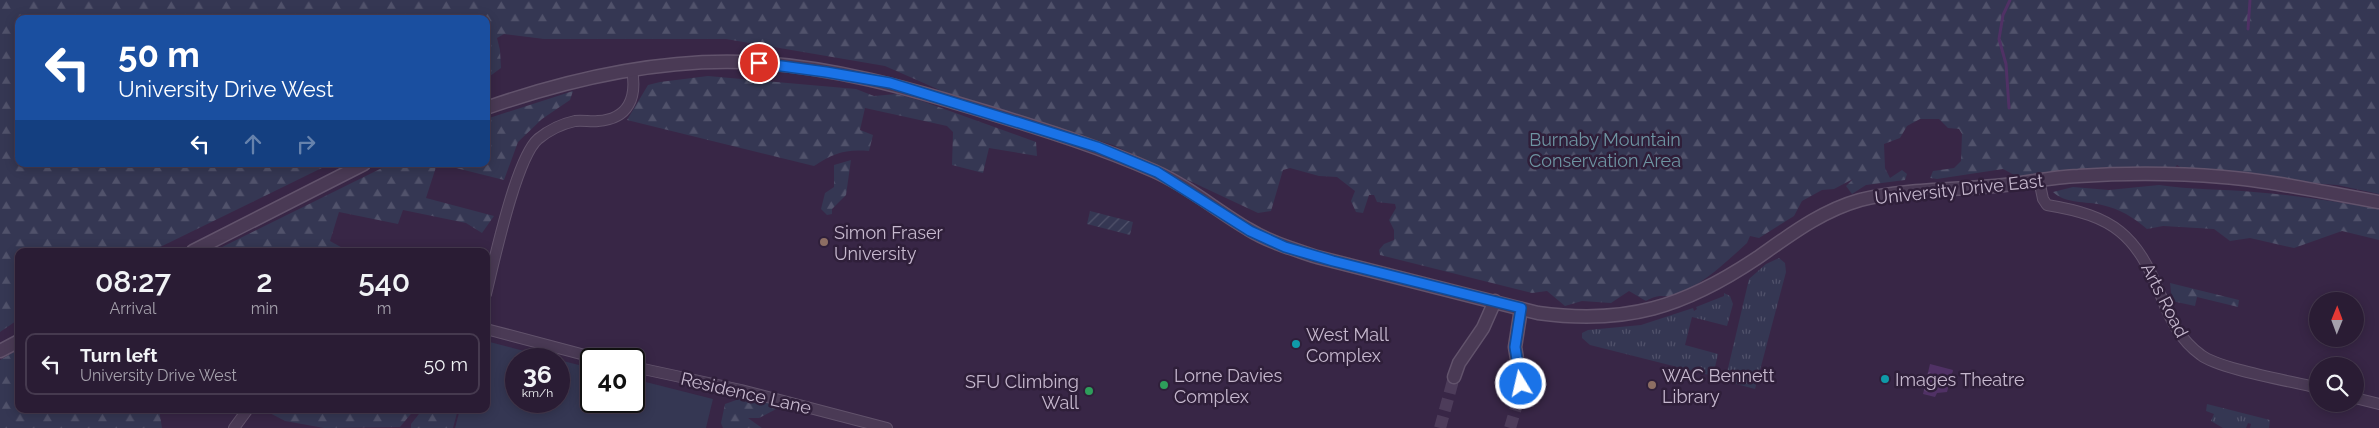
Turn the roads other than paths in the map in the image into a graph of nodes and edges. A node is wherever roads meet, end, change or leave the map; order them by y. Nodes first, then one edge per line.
1 (632, 70) junction
2 (490, 107) edge
3 (358, 167) edge
4 (2039, 180) junction
5 (2379, 202) edge
6 (200, 248) edge
7 (490, 279) edge
8 (1495, 302) junction
9 (1521, 308) junction
10 (490, 330) edge
11 (15, 343) edge
12 (0, 351) edge
13 (580, 354) edge
14 (645, 369) edge
15 (1454, 377) tunnel mouth
16 (2309, 386) edge
17 (1520, 394) tunnel mouth
18 (2364, 400) edge
19 (2379, 404) edge
20 (245, 413) edge
21 (234, 428) edge
22 (887, 428) edge

1 - 2 street, University Drive East
1 - 7 street
1 - 8 street, University Drive East
3 - 6 street
4 - 5 street, University Drive East
4 - 9 street, University Drive East
4 - 16 street, Arts Road
8 - 9 street, University Drive East
8 - 15 street
9 - 17 street
10 - 13 street
11 - 12 street
14 - 22 street, Residence Lane
18 - 19 street
20 - 21 street

